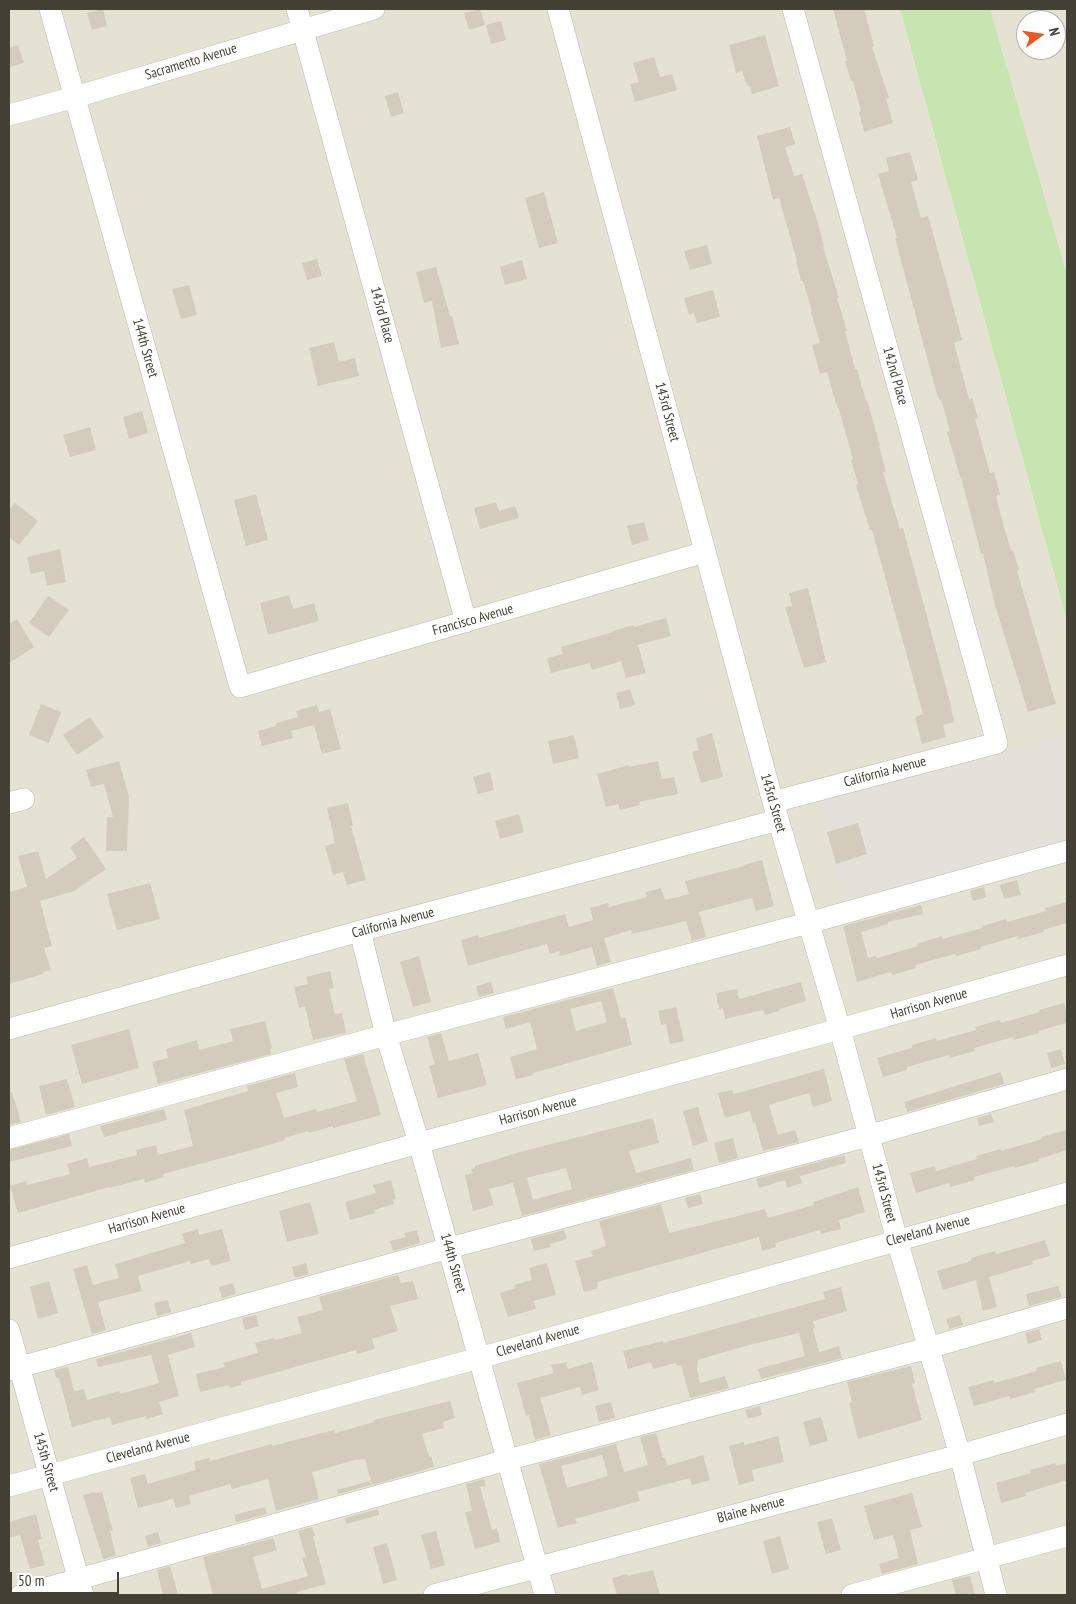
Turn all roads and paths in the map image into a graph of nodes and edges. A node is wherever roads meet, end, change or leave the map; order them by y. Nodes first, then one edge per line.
1 (50, 9) edge
2 (374, 9) edge
3 (558, 9) edge
4 (793, 9) edge
5 (300, 19) edge
6 (74, 97) junction
7 (9, 115) edge
8 (705, 552) junction
9 (466, 622) junction
10 (240, 687) joint
11 (997, 742) joint
12 (775, 811) junction
13 (1067, 851) edge
14 (808, 923) junction
15 (360, 931) junction
16 (1067, 965) edge
17 (9, 1029) edge
18 (840, 1029) junction
19 (386, 1035) junction
20 (1067, 1079) edge
21 (868, 1136) junction
22 (9, 1138) edge
23 (419, 1143) junction
24 (1067, 1193) edge
25 (897, 1240) junction
26 (449, 1248) junction
27 (9, 1258) edge
28 (1067, 1308) edge
29 (9, 1330) edge
30 (928, 1348) junction
31 (479, 1358) junction
32 (14, 1368) edge
33 (1067, 1424) edge
34 (960, 1455) junction
35 (508, 1460) junction
36 (49, 1475) junction
37 (9, 1486) edge
38 (1067, 1536) edge
39 (987, 1558) junction
40 (537, 1567) junction
41 (81, 1587) edge
42 (21, 1595) edge
43 (434, 1595) edge
44 (545, 1595) edge
45 (852, 1595) edge
46 (996, 1595) edge

1 - 6 street, 144th Street
2 - 5 street, Sacramento Avenue
3 - 8 street, 143rd Street
4 - 11 street, 142nd Place
5 - 6 street, Sacramento Avenue
5 - 9 street, 143rd Place
6 - 7 street, Sacramento Avenue
6 - 10 street, 144th Street
8 - 9 street, Francisco Avenue
8 - 12 street, 143rd Street
9 - 10 street, Francisco Avenue
11 - 12 street, California Avenue
12 - 14 street, 143rd Street
12 - 15 street, California Avenue
13 - 14 street
14 - 18 street, 143rd Street
14 - 19 street
15 - 17 street, California Avenue
15 - 19 street, 144th Street
16 - 18 street, Harrison Avenue
18 - 21 street, 143rd Street
18 - 23 street, Harrison Avenue
19 - 22 street
19 - 23 street, 144th Street
20 - 21 street
21 - 25 street, 143rd Street
21 - 26 street
23 - 26 street, 144th Street
23 - 27 street, Harrison Avenue
24 - 25 street, Cleveland Avenue
25 - 30 street, 143rd Street
25 - 31 street, Cleveland Avenue
26 - 31 street, 144th Street
26 - 32 street
28 - 30 street
29 - 32 street, 145th Street
30 - 34 street, 143rd Street
30 - 35 street
31 - 35 street, 144th Street
31 - 36 street, Cleveland Avenue
32 - 36 street, 145th Street
33 - 34 street, Blaine Avenue
34 - 39 street, 143rd Street
34 - 40 street, Blaine Avenue
35 - 40 street, 144th Street
35 - 41 street
36 - 37 street, Cleveland Avenue
36 - 41 street, 145th Street
38 - 39 street
39 - 45 street
39 - 46 street, 143rd Street
40 - 43 street, Blaine Avenue
40 - 44 street, 144th Street
41 - 42 street

